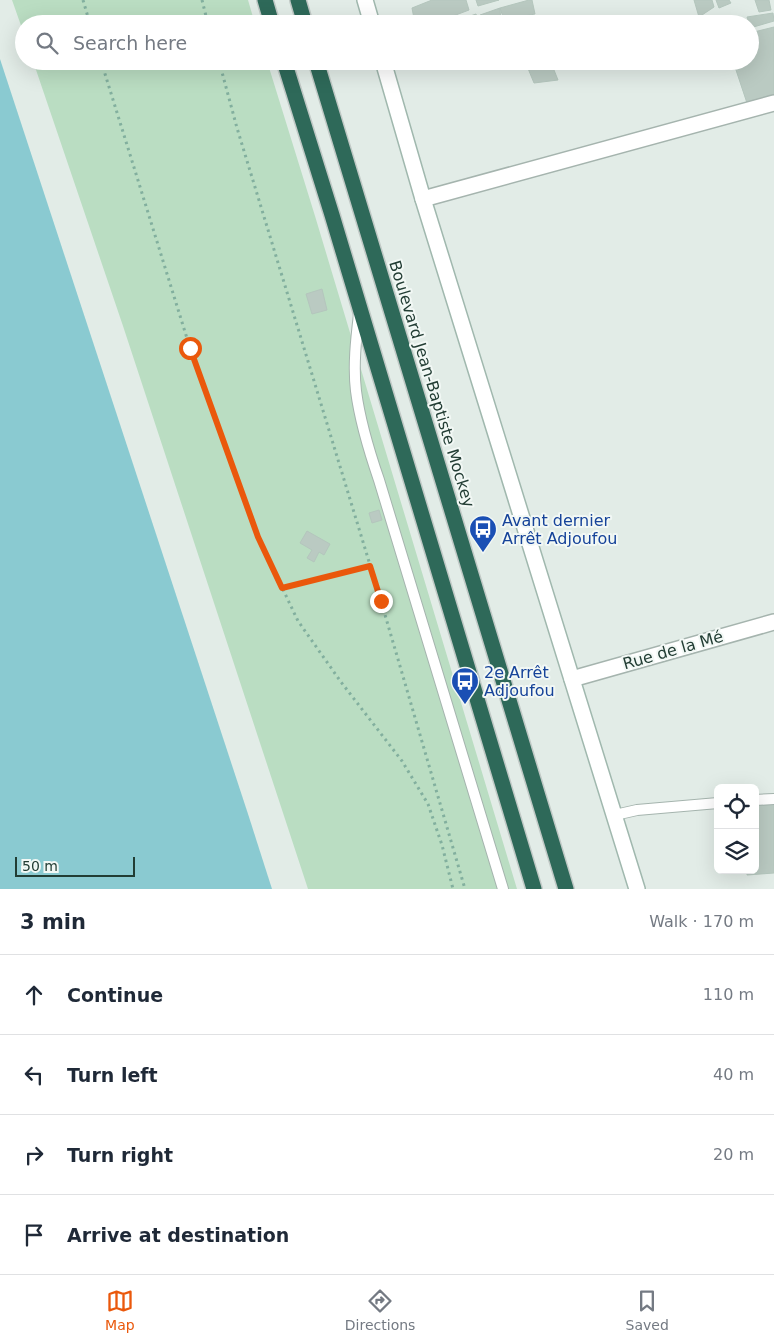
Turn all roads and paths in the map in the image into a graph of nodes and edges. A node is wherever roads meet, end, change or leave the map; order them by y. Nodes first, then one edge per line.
1 (84, 0) edge
2 (202, 0) edge
3 (265, 0) edge
4 (298, 0) edge
5 (364, 0) edge
6 (88, 15) edge
7 (206, 15) edge
8 (269, 15) edge
9 (302, 15) edge
10 (369, 15) edge
11 (105, 70) edge
12 (221, 70) edge
13 (287, 70) edge
14 (319, 70) edge
15 (386, 70) edge
16 (774, 103) edge
17 (423, 199) junction
18 (359, 308) junction
19 (370, 566) junction
20 (282, 588) junction
21 (774, 622) edge
22 (572, 679) junction
23 (774, 799) edge
24 (759, 800) edge
25 (714, 803) edge
26 (616, 815) junction
27 (453, 889) edge
28 (465, 889) edge
29 (503, 889) edge
30 (534, 889) edge
31 (566, 889) edge
32 (637, 889) edge

1 - 6 path
2 - 7 path
3 - 8 highway
4 - 9 highway
5 - 10 street
11 - 20 path
12 - 19 path
13 - 18 highway
14 - 31 highway, Boulevard Jean-Baptiste Mockey
15 - 17 street
16 - 17 street
17 - 22 street
18 - 29 lane
18 - 30 highway
19 - 20 path
19 - 28 path
20 - 27 path
21 - 22 street, Rue de la Mé
22 - 26 street
23 - 24 lane
25 - 26 lane
26 - 32 street

